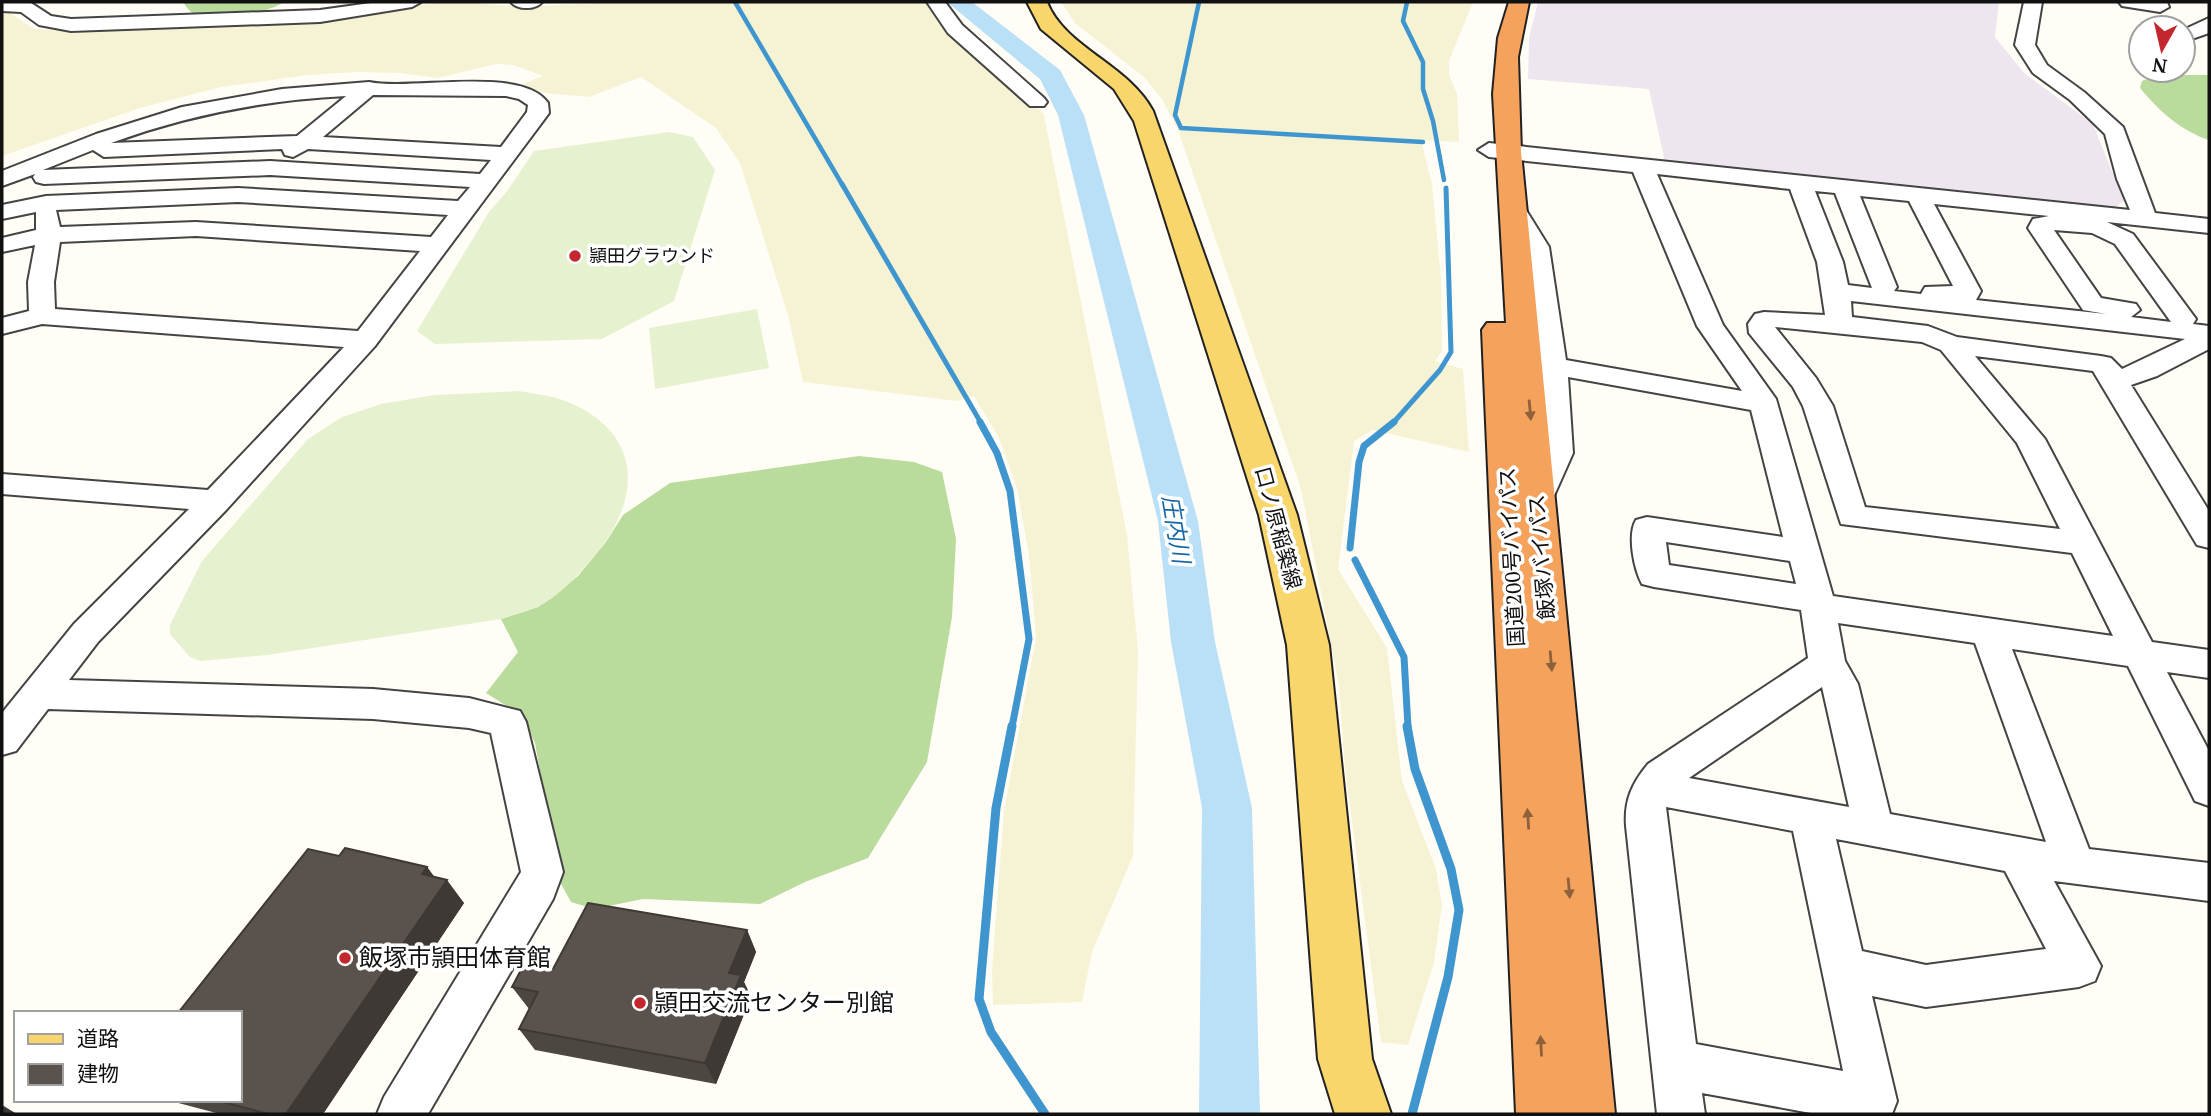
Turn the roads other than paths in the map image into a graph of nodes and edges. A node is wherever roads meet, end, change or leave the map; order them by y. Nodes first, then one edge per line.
1 (412, 2) edge
2 (520, 2) edge
3 (533, 2) edge
4 (936, 2) edge
5 (1037, 2) edge
6 (1502, 2) edge
7 (1520, 2) edge
8 (2033, 2) edge
9 (2128, 2) edge
10 (2158, 2) edge
11 (2, 6) edge
12 (369, 88) junction
13 (1037, 102) dead end
14 (328, 121) junction
15 (141, 127) junction
16 (302, 142) junction
17 (74, 151) junction
18 (1499, 151) junction
19 (508, 154) junction
20 (1641, 164) junction
21 (270, 168) junction
22 (43, 170) junction
23 (2, 179) edge
24 (487, 181) junction
25 (1800, 181) junction
26 (1844, 186) junction
27 (1917, 194) junction
28 (238, 195) junction
29 (46, 203) junction
30 (465, 209) junction
31 (2, 212) edge
32 (2145, 218) junction
33 (2209, 226) edge
34 (196, 229) junction
35 (49, 234) junction
36 (2, 244) edge
37 (438, 245) junction
38 (1836, 287) junction
39 (1884, 287) junction
40 (42, 316) junction
41 (2196, 321) edge
42 (1839, 324) junction
43 (2, 326) edge
44 (2209, 336) edge
45 (365, 340) junction
46 (1951, 344) junction
47 (1540, 364) junction
48 (2115, 381) junction
49 (1764, 404) junction
50 (2, 484) edge
51 (216, 501) junction
52 (2209, 537) edge
53 (2084, 543) junction
54 (1804, 552) junction
55 (1818, 603) junction
56 (1988, 631) junction
57 (2141, 654) junction
58 (1827, 663) junction
59 (2209, 664) edge
60 (37, 694) junction
61 (2, 740) edge
62 (1651, 788) junction
63 (2209, 789) edge
64 (1810, 816) junction
65 (1874, 830) junction
66 (2018, 856) junction
67 (2075, 866) junction
68 (2209, 882) edge
69 (1842, 968) junction
70 (1675, 1064) junction
71 (401, 1114) edge
72 (1363, 1114) edge
73 (1544, 1114) edge
74 (1587, 1114) edge
75 (1681, 1114) edge

1 - 11 street
2 - 3 street
4 - 13 street
5 - 72 main road, 口ノ原稲築線
6 - 18 highway, 国道200号バイパス
7 - 18 highway, 飯塚バイパス
8 - 32 street
9 - 10 street
12 - 14 street
12 - 15 street
12 - 19 street
14 - 15 street
14 - 16 street
15 - 17 street
16 - 17 street
16 - 19 street
16 - 21 street
17 - 22 street
18 - 20 street
18 - 47 highway, 飯塚バイパス
73 -> 18 highway, 国道200号バイパス
19 - 24 street
20 - 25 street
20 - 49 street
21 - 22 street
21 - 24 street
21 - 28 street
22 - 23 street
22 - 29 street
24 - 30 street
25 - 26 street
25 - 38 street
26 - 27 street
26 - 39 street
27 - 32 street
27 - 39 street
28 - 29 street
28 - 30 street
28 - 34 street
29 - 31 street
29 - 35 street
30 - 37 street
32 - 33 street
34 - 35 street
34 - 37 street
35 - 36 street
35 - 40 street
37 - 45 street
38 - 39 street
38 - 42 street
38 - 44 street
40 - 43 street
40 - 45 street
41 - 41 street
42 - 46 street
42 - 53 street
44 - 48 street
45 - 51 street
46 - 48 street
46 - 53 street
47 - 49 street
47 -> 74 highway, 飯塚バイパス
48 - 52 street
49 - 54 street
50 - 51 street
51 - 60 street
53 - 57 street
54 - 55 street
54 - 55 street
55 - 56 street
55 - 58 street
56 - 57 street
56 - 67 street
57 - 59 street
57 - 63 street
58 - 62 street
58 - 65 street
60 - 61 street
60 - 71 street
62 - 64 street
62 - 70 street
64 - 65 street
64 - 69 street
65 - 66 street
66 - 67 street
66 - 69 street
67 - 68 street
69 - 70 street
70 - 75 street

